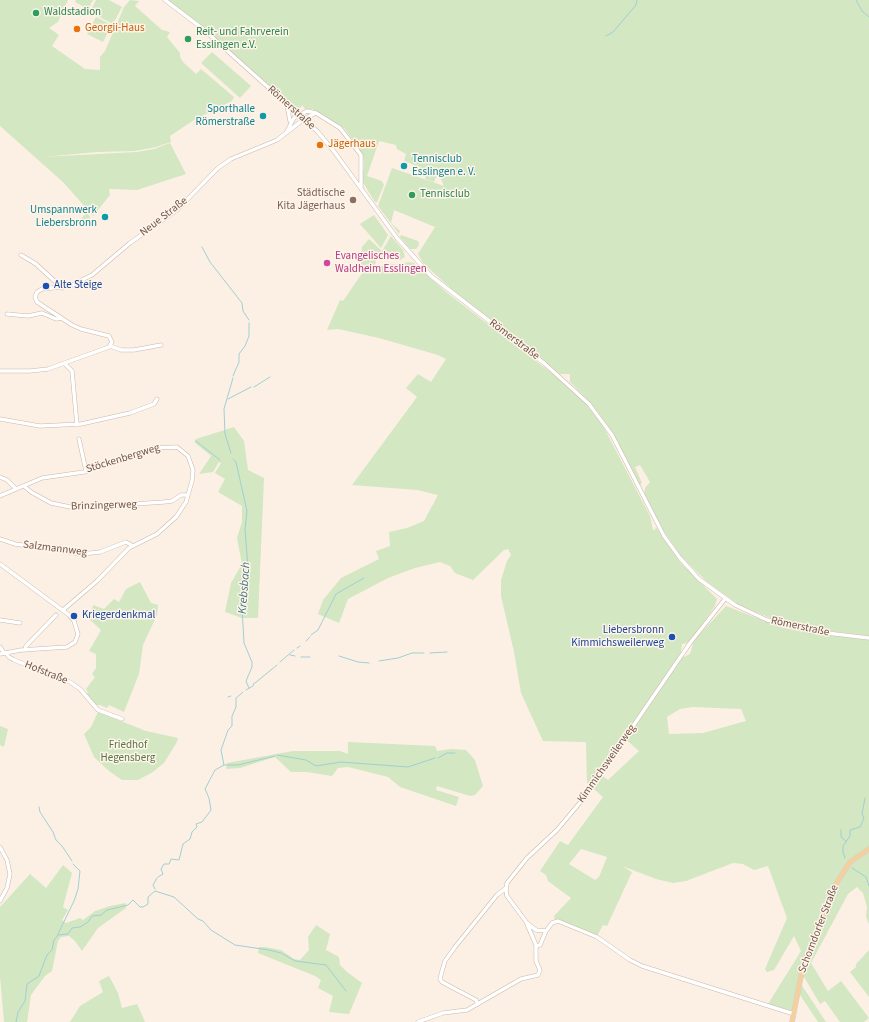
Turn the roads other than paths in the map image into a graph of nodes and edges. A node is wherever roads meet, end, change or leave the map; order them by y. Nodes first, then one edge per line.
1 (165, 0) edge
2 (286, 103) junction
3 (316, 113) junction
4 (298, 114) junction
5 (304, 119) junction
6 (290, 121) junction
7 (285, 134) junction
8 (361, 190) junction
9 (21, 255) dead end
10 (62, 288) junction
11 (7, 314) dead end
12 (61, 318) junction
13 (161, 345) dead end
14 (110, 346) junction
15 (65, 364) junction
16 (0, 371) edge
17 (157, 399) dead end
18 (0, 420) edge
19 (77, 425) junction
20 (79, 440) dead end
21 (86, 471) junction
22 (0, 477) edge
23 (24, 486) junction
24 (16, 489) junction
25 (188, 495) junction
26 (0, 496) edge
27 (0, 539) edge
28 (133, 546) junction
29 (0, 564) edge
30 (725, 599) junction
31 (63, 610) junction
32 (56, 615) dead end
33 (0, 620) edge
34 (20, 623) dead end
35 (869, 638) edge
36 (0, 648) edge
37 (24, 650) junction
38 (3, 653) edge
39 (122, 719) dead end
40 (0, 847) edge
41 (869, 849) edge
42 (506, 888) junction
43 (0, 901) edge
44 (527, 923) junction
45 (546, 931) junction
46 (536, 946) junction
47 (478, 1004) junction
48 (794, 1014) junction
49 (418, 1022) edge
50 (792, 1022) edge

1 - 2 street, Römerstraße
2 - 4 street, Römerstraße
2 - 6 street
3 - 4 street
3 - 5 street, Neue Straße
3 - 8 street
4 - 5 street, Römerstraße
4 - 6 street
5 - 7 street, Neue Straße
5 - 8 street, Römerstraße
6 - 7 street
7 - 10 street, Neue Straße
8 - 30 street, Römerstraße
9 - 10 street
10 - 12 street, Neue Straße
11 - 12 street
12 - 14 street, Neue Straße
13 - 14 street
14 - 15 street
15 - 16 street
15 - 19 street
17 - 19 street
18 - 19 street
20 - 21 street
21 - 23 street, Stöckenbergweg
21 - 25 street, Stöckenbergweg
22 - 24 street
23 - 24 street, Stöckenbergweg
23 - 25 street, Brinzingerweg
24 - 26 street, Stöckenbergweg
25 - 28 street, Stöckenbergweg
27 - 28 street, Salzmannweg
28 - 31 street
29 - 31 street
30 - 35 street, Römerstraße
30 - 42 street, Kimmichsweilerweg
31 - 37 street
32 - 37 street
33 - 34 street
36 - 38 street, Hofstraße
37 - 38 street
38 - 39 street, Hofstraße
40 - 43 street
41 - 48 main road, Schorndorfer Straße
42 - 44 street
42 - 47 street, Kimmichsweilerweg
44 - 45 street
44 - 46 street
45 - 46 street
45 - 48 street
46 - 47 street
47 - 49 street
48 - 50 main road, Schorndorfer Straße

